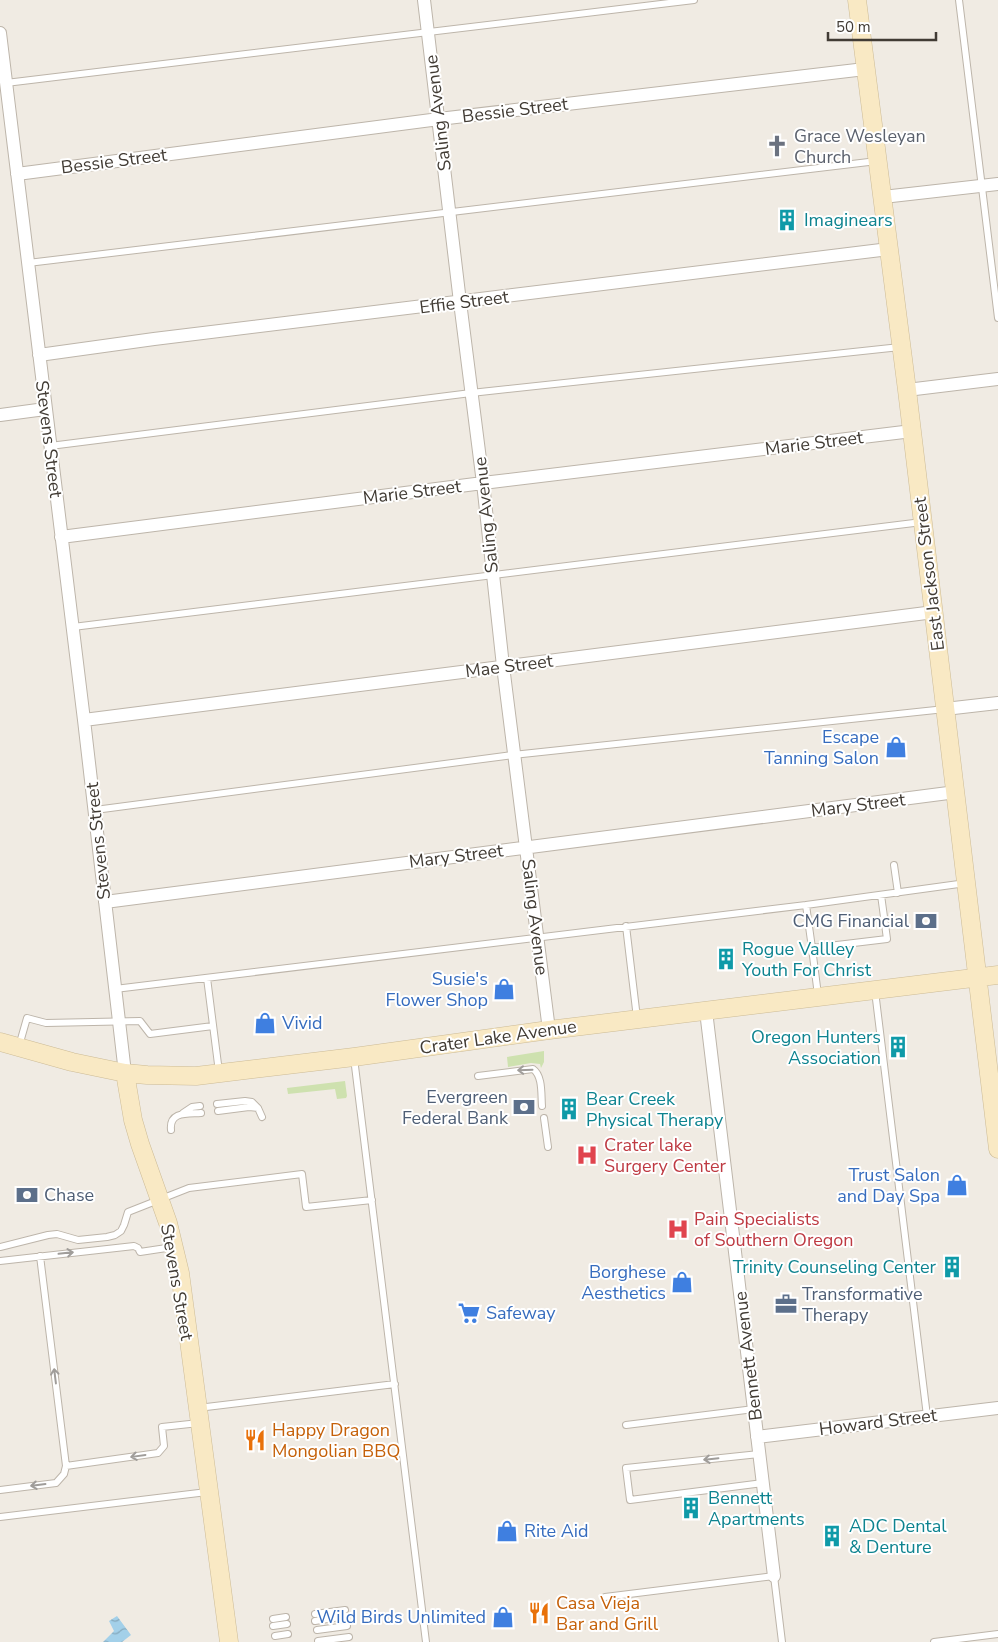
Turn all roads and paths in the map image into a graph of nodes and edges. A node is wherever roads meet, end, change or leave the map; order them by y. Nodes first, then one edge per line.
1 (424, 0) edge
2 (694, 0) edge
3 (857, 0) edge
4 (959, 0) edge
5 (428, 32) junction
6 (0, 33) edge
7 (865, 69) junction
8 (6, 83) junction
9 (439, 119) junction
10 (878, 161) junction
11 (17, 174) junction
12 (998, 184) edge
13 (982, 185) junction
14 (882, 197) junction
15 (450, 213) junction
16 (889, 248) junction
17 (28, 263) junction
18 (460, 302) junction
19 (998, 318) edge
20 (901, 347) junction
21 (39, 355) junction
22 (998, 379) edge
23 (907, 390) junction
24 (472, 393) junction
25 (45, 409) junction
26 (0, 414) edge
27 (912, 431) junction
28 (50, 446) junction
29 (483, 483) junction
30 (923, 521) junction
31 (61, 537) junction
32 (493, 575) junction
33 (934, 612) junction
34 (72, 626) junction
35 (503, 666) junction
36 (998, 702) edge
37 (945, 709) junction
38 (84, 720) junction
39 (514, 755) junction
40 (956, 792) junction
41 (95, 810) junction
42 (526, 847) junction
43 (894, 864) dead end
44 (967, 883) junction
45 (898, 893) junction
46 (881, 895) junction
47 (104, 902) junction
48 (806, 905) junction
49 (626, 926) junction
50 (537, 937) junction
51 (812, 948) junction
52 (998, 975) edge
53 (207, 978) junction
54 (977, 978) junction
55 (114, 989) junction
56 (875, 990) junction
57 (818, 997) junction
58 (706, 1011) junction
59 (637, 1019) junction
60 (118, 1021) junction
61 (213, 1026) junction
62 (549, 1030) junction
63 (0, 1042) edge
64 (19, 1047) junction
65 (354, 1057) junction
66 (125, 1073) junction
67 (220, 1073) junction
68 (478, 1076) dead end
69 (995, 1095) edge
70 (542, 1106) dead end
71 (217, 1108) dead end
72 (201, 1110) dead end
73 (262, 1117) dead end
74 (544, 1118) dead end
75 (170, 1130) dead end
76 (548, 1147) dead end
77 (998, 1149) edge
78 (160, 1199) junction
79 (372, 1200) junction
80 (0, 1247) edge
81 (175, 1247) junction
82 (40, 1256) junction
83 (0, 1261) edge
84 (395, 1384) junction
85 (998, 1408) edge
86 (754, 1409) junction
87 (198, 1415) junction
88 (927, 1416) junction
89 (626, 1426) dead end
90 (757, 1437) junction
91 (759, 1454) junction
92 (66, 1466) junction
93 (763, 1483) junction
94 (0, 1490) edge
95 (208, 1492) junction
96 (0, 1517) edge
97 (774, 1576) junction
98 (605, 1597) dead end
99 (346, 1613) dead end
100 (315, 1617) dead end
101 (286, 1621) dead end
102 (273, 1623) dead end
103 (348, 1626) dead end
104 (316, 1630) dead end
105 (288, 1634) dead end
106 (998, 1634) edge
107 (275, 1636) dead end
108 (349, 1637) dead end
109 (318, 1641) edge
110 (229, 1642) edge
111 (426, 1642) edge
112 (782, 1642) edge
113 (934, 1642) edge

1 - 5 street, Saling Avenue
2 - 5 lane
3 - 7 street, East Jackson Street
4 - 13 lane
5 - 8 lane
5 - 9 street, Saling Avenue
6 - 8 street, Stevens Street
7 - 9 street, Bessie Street
7 - 10 street, East Jackson Street
8 - 11 street, Stevens Street
9 - 11 street, Bessie Street
9 - 15 street, Saling Avenue
10 - 14 street, East Jackson Street
10 - 15 lane
11 - 17 street, Stevens Street
12 - 13 street
13 - 14 street
13 - 19 lane
14 - 16 street, East Jackson Street
15 - 17 lane
15 - 18 street, Saling Avenue
16 - 18 street, Effie Street
16 - 20 street, East Jackson Street
17 - 21 street, Stevens Street
18 - 21 street, Effie Street
18 - 24 street, Saling Avenue
20 - 23 street, East Jackson Street
20 - 24 lane
21 - 25 street, Stevens Street
22 - 23 street
23 - 27 street, East Jackson Street
24 - 28 lane
24 - 29 street, Saling Avenue
25 - 26 street
25 - 28 street, Stevens Street
27 - 29 street, Marie Street
27 - 30 street, East Jackson Street
28 - 31 street, Stevens Street
29 - 31 street, Marie Street
29 - 32 street, Saling Avenue
30 - 32 lane
30 - 33 street, East Jackson Street
31 - 34 street, Stevens Street
32 - 34 lane
32 - 35 street, Saling Avenue
33 - 35 street, Mae Street
33 - 37 street, East Jackson Street
34 - 38 street, Stevens Street
35 - 38 street, Mae Street
35 - 39 street, Saling Avenue
36 - 37 street
37 - 39 lane
37 - 40 street, East Jackson Street
38 - 41 street, Stevens Street
39 - 41 lane
39 - 42 street, Saling Avenue
40 - 42 street, Mary Street
40 - 44 street, East Jackson Street
41 - 47 street, Stevens Street
42 - 47 street, Mary Street
42 - 50 street, Saling Avenue
43 - 45 lane
44 - 45 lane
44 - 54 street, East Jackson Street
45 - 46 lane
46 - 48 lane
46 - 51 lane
47 - 55 street, Stevens Street
48 - 49 lane
48 - 51 lane
49 - 50 lane
49 - 59 lane
50 - 53 lane
50 - 62 street, Saling Avenue
51 - 57 lane
52 - 54 street, Crater Lake Avenue
53 - 55 lane
53 - 61 lane
54 - 56 street, Crater Lake Avenue
54 - 69 street, East Jackson Street
55 - 60 street, Stevens Street
56 - 57 street, Crater Lake Avenue
56 - 88 lane
57 - 58 street, Crater Lake Avenue
58 - 59 street, Crater Lake Avenue
58 - 86 street, Bennett Avenue
59 - 62 street, Crater Lake Avenue
60 - 61 lane
60 - 64 lane
60 - 66 street, Stevens Street
61 - 67 lane
62 - 65 street, Crater Lake Avenue
63 - 64 street, Crater Lake Avenue
64 - 66 street, Crater Lake Avenue
65 - 67 street, Crater Lake Avenue
65 - 79 lane
66 - 67 street, Crater Lake Avenue
66 - 78 street, Stevens Street
70 -> 68 lane
69 - 77 street, East Jackson Street
71 - 73 lane
72 - 75 lane
74 - 76 lane
78 - 79 lane
78 - 80 lane
78 - 81 street, Stevens Street
79 - 84 lane
82 -> 81 lane
81 - 87 street, Stevens Street
82 - 83 lane
92 -> 82 lane
84 - 87 lane
84 - 111 lane
85 - 88 street, Howard Street
86 - 89 lane
86 - 90 street, Bennett Avenue
87 -> 92 lane
87 - 95 street, Stevens Street
88 - 90 street, Howard Street
90 - 91 street, Bennett Avenue
91 - 93 street, Bennett Avenue
91 -> 93 lane
92 -> 94 lane
93 - 97 street, Bennett Avenue
95 - 96 lane
95 - 110 street, Stevens Street
97 - 98 lane
97 - 112 lane, Bennett Avenue
99 - 100 lane
101 - 102 lane
103 - 104 lane
105 - 107 lane
106 - 113 lane
108 - 109 lane

